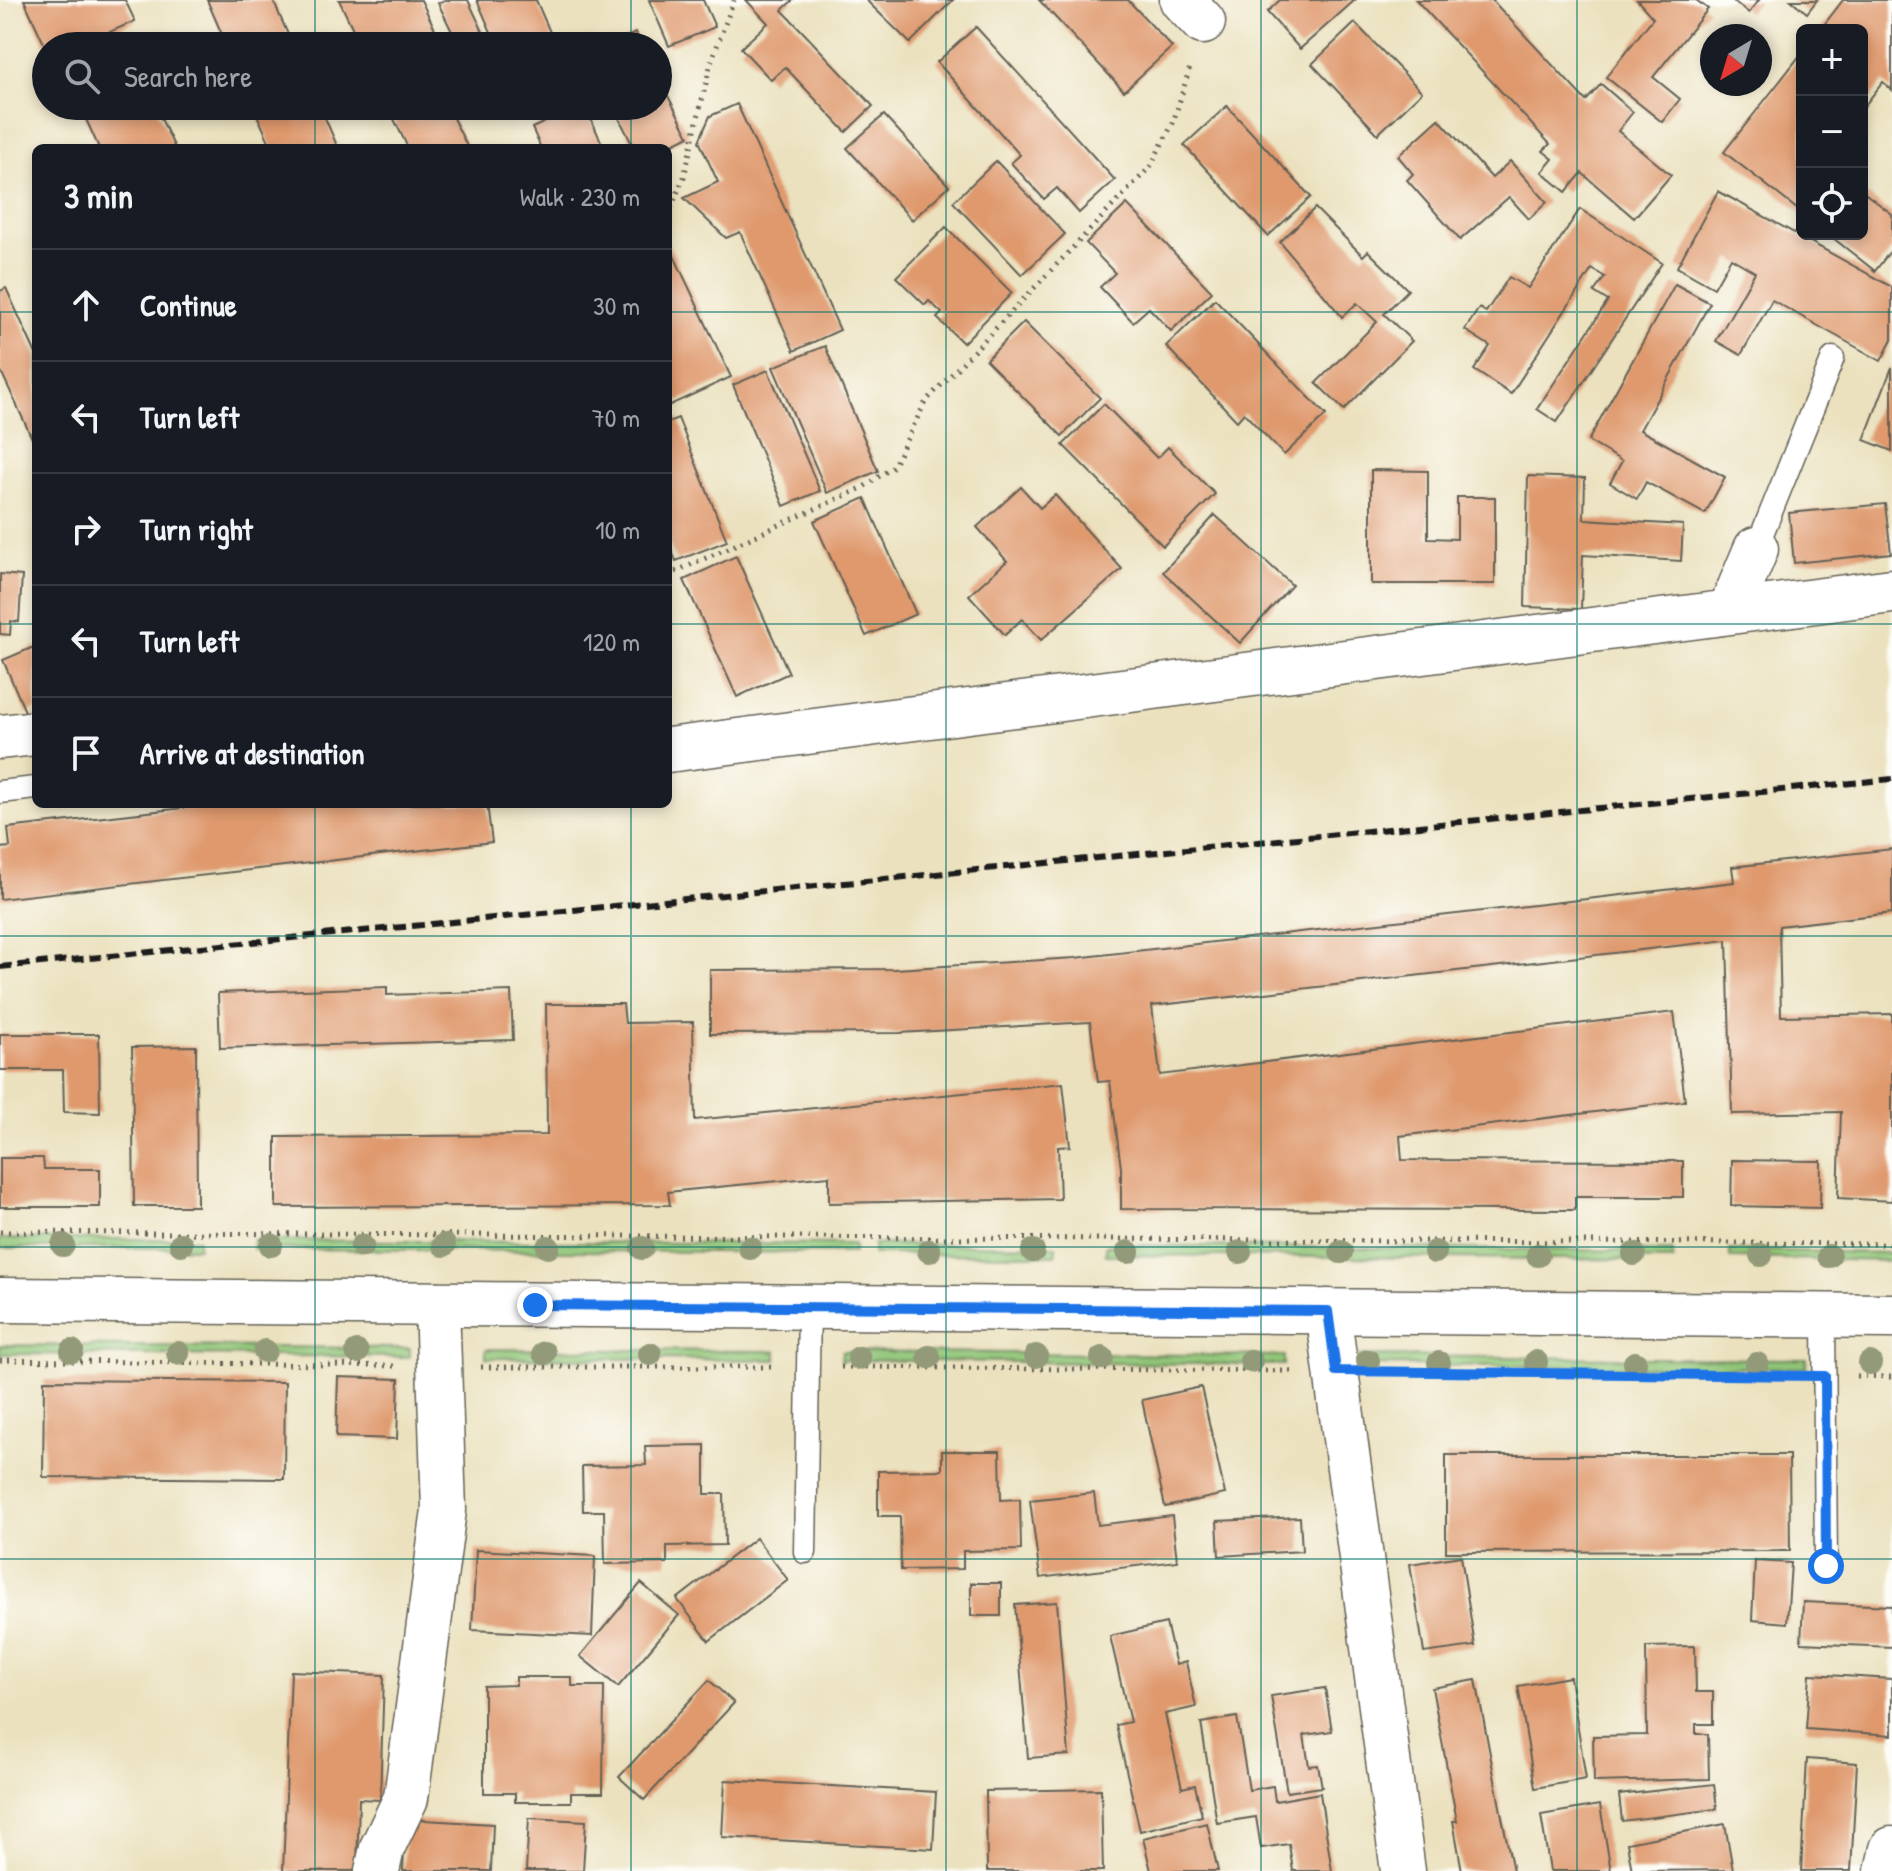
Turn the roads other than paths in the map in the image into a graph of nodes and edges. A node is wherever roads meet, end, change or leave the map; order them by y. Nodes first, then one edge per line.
1 (1833, 358) dead end
2 (1756, 549) joint
3 (1892, 591) edge
4 (1730, 611) junction
5 (32, 733) edge
6 (0, 737) edge
7 (672, 749) edge
8 (32, 788) edge
9 (0, 792) edge
10 (0, 1300) edge
11 (437, 1304) junction
12 (809, 1307) junction
13 (1328, 1311) junction
14 (1824, 1315) junction
15 (1892, 1316) edge
16 (805, 1552) dead end
17 (1826, 1566) dead end
18 (1892, 1849) edge
19 (377, 1871) edge
20 (1403, 1871) edge
21 (1887, 1871) edge

1 - 2 lane
2 - 4 street
3 - 4 street
4 - 7 street
5 - 6 street
8 - 9 lane
10 - 11 street
11 - 12 street
11 - 19 street
12 - 13 street
12 - 16 lane
13 - 14 street
13 - 20 street
14 - 15 street
14 - 17 lane
18 - 21 street

